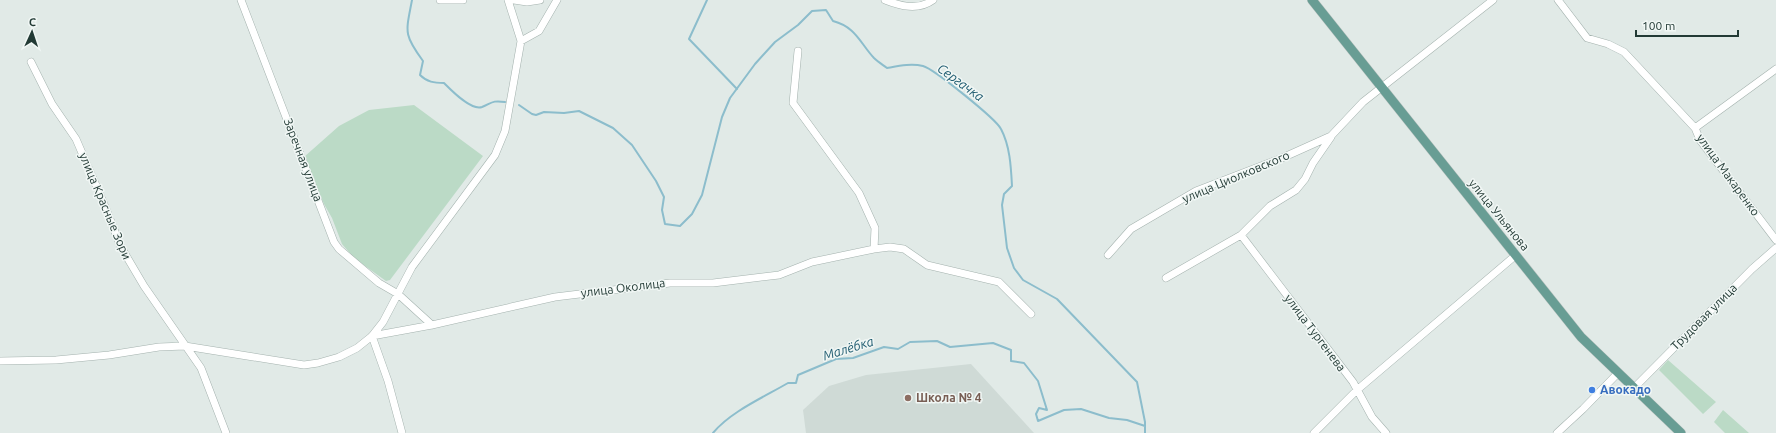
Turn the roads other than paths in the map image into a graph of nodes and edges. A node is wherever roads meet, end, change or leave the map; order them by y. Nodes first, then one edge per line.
1 (241, 0) edge
2 (440, 0) edge
3 (463, 0) edge
4 (508, 0) edge
5 (514, 0) edge
6 (540, 0) edge
7 (557, 0) edge
8 (885, 0) edge
9 (933, 0) edge
10 (1312, 0) edge
11 (1493, 0) edge
12 (1558, 0) edge
13 (521, 41) junction
14 (798, 51) dead end
15 (31, 62) dead end
16 (1776, 69) edge
17 (1381, 87) junction
18 (1695, 128) junction
19 (1331, 136) junction
20 (1241, 235) junction
21 (1776, 240) edge
22 (1776, 248) edge
23 (874, 249) junction
24 (1108, 255) dead end
25 (1516, 255) junction
26 (1166, 278) dead end
27 (398, 294) junction
28 (1031, 314) dead end
29 (432, 325) junction
30 (372, 336) junction
31 (185, 346) junction
32 (0, 361) edge
33 (1618, 373) junction
34 (1633, 388) junction
35 (1357, 390) junction
36 (226, 433) edge
37 (402, 433) edge
38 (1314, 433) edge
39 (1386, 433) edge
40 (1557, 433) edge
41 (1682, 433) edge

1 - 27 street, Заречная улица
2 - 3 street
4 - 13 street
5 - 6 street
7 - 13 street
8 - 9 street
10 - 17 main road, улица Ульянова
11 - 17 street, улица Циолковского
12 - 18 street, улица Макаренко
13 - 27 street
14 - 23 street
15 - 31 street, улица Красные Зори
16 - 18 street, улица Макаренко
17 - 19 street, улица Циолковского
17 - 25 main road, улица Ульянова
18 - 21 street, улица Макаренко
19 - 20 street, улица Циолковского
19 - 24 street, улица Циолковского
20 - 26 street, улица Циолковского
20 - 35 street, улица Тургенева
22 - 34 street, Трудовая улица
23 - 28 street, улица Околица
23 - 29 street, улица Околица
25 - 33 main road, улица Ульянова
25 - 35 street
27 - 29 street, Заречная улица
27 - 30 street
29 - 30 street, улица Околица
30 - 31 street
30 - 37 street
31 - 32 street
31 - 36 street
33 - 34 main road, улица Ульянова
33 - 40 street
34 - 41 main road, улица Ульянова
35 - 38 street
35 - 39 street, улица Тургенева

